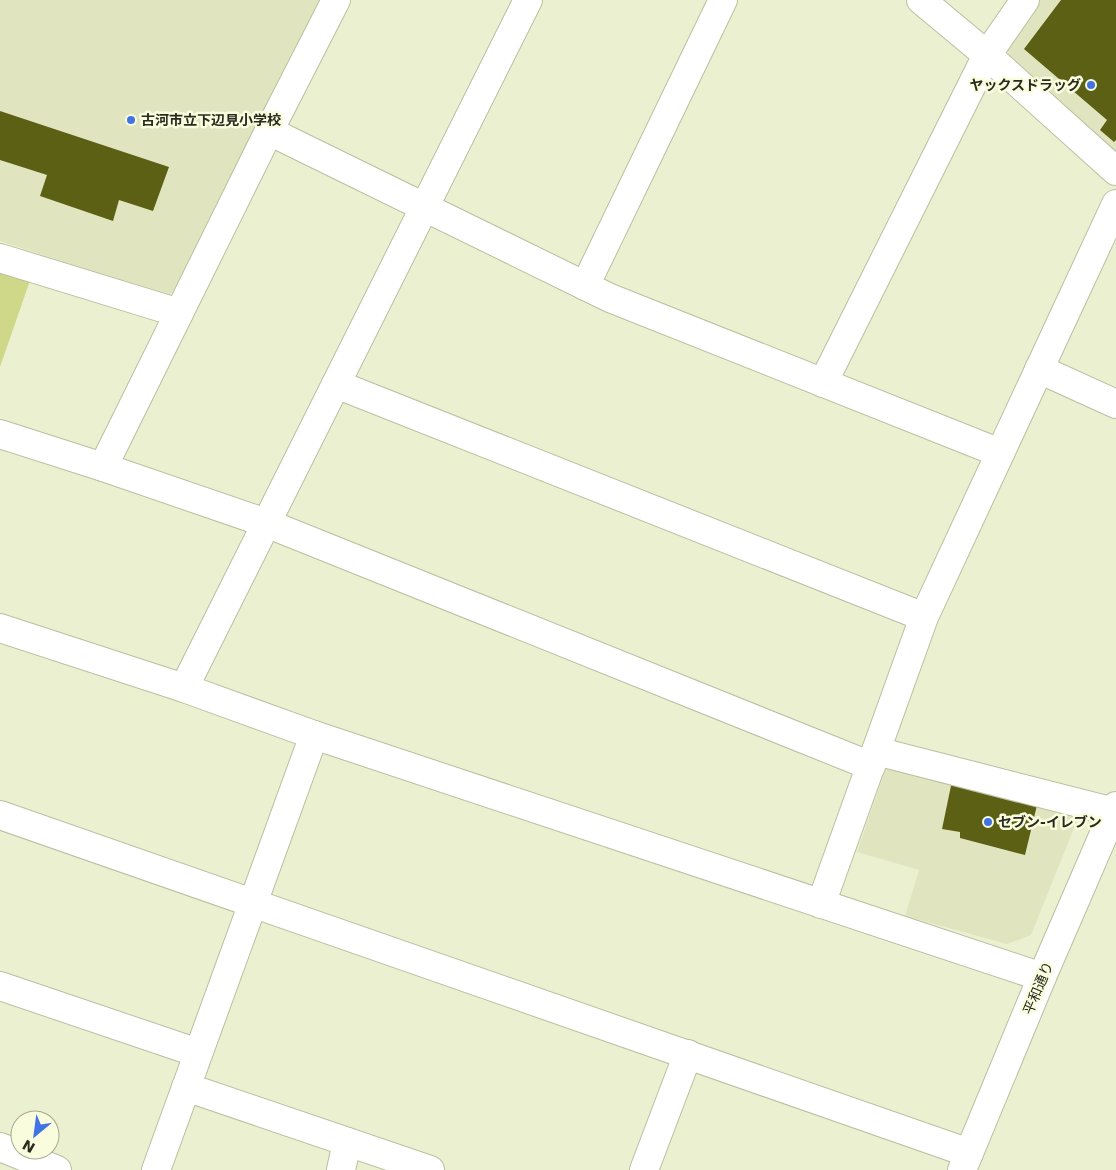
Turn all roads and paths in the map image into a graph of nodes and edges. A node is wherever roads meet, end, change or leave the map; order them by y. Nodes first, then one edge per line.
1 (336, 0) edge
2 (528, 0) edge
3 (723, 0) edge
4 (921, 0) edge
5 (1025, 0) edge
6 (987, 55) junction
7 (269, 131) junction
8 (1116, 171) edge
9 (1116, 204) edge
10 (425, 208) junction
11 (0, 258) edge
12 (585, 286) junction
13 (179, 313) junction
14 (1039, 369) junction
15 (823, 383) junction
16 (336, 384) junction
17 (1116, 404) edge
18 (0, 434) edge
19 (1000, 453) junction
20 (103, 467) junction
21 (266, 523) junction
22 (924, 617) junction
23 (0, 628) edge
24 (184, 688) junction
25 (314, 735) junction
26 (874, 758) junction
27 (1115, 809) edge
28 (0, 815) edge
29 (253, 902) junction
30 (821, 904) junction
31 (1042, 977) junction
32 (0, 986) edge
33 (198, 1053) junction
34 (688, 1054) junction
35 (186, 1087) junction
36 (347, 1142) junction
37 (0, 1147) edge
38 (965, 1161) edge
39 (57, 1170) edge
40 (156, 1170) edge
41 (341, 1170) edge
42 (430, 1170) edge
43 (644, 1170) edge

1 - 7 street
2 - 10 street
3 - 12 street
4 - 6 street
5 - 6 street
6 - 8 street
6 - 15 street
7 - 10 street
7 - 13 street
9 - 14 street
10 - 12 street
10 - 16 street
11 - 13 street
12 - 15 street
13 - 20 street
14 - 17 street
14 - 19 street
15 - 19 street
16 - 21 street
16 - 22 street
18 - 20 street
19 - 22 street
20 - 21 street
21 - 24 street
21 - 26 street
22 - 26 street
23 - 24 street
24 - 25 street
25 - 29 street
25 - 30 street
26 - 27 street
26 - 30 street
27 - 31 street, 平和通り
28 - 29 street
29 - 33 street
29 - 34 street
30 - 31 street
31 - 38 street, 平和通り
32 - 33 street
33 - 35 street
34 - 38 street
34 - 43 street
35 - 36 street
35 - 40 street
36 - 41 street
36 - 42 street
37 - 39 street

